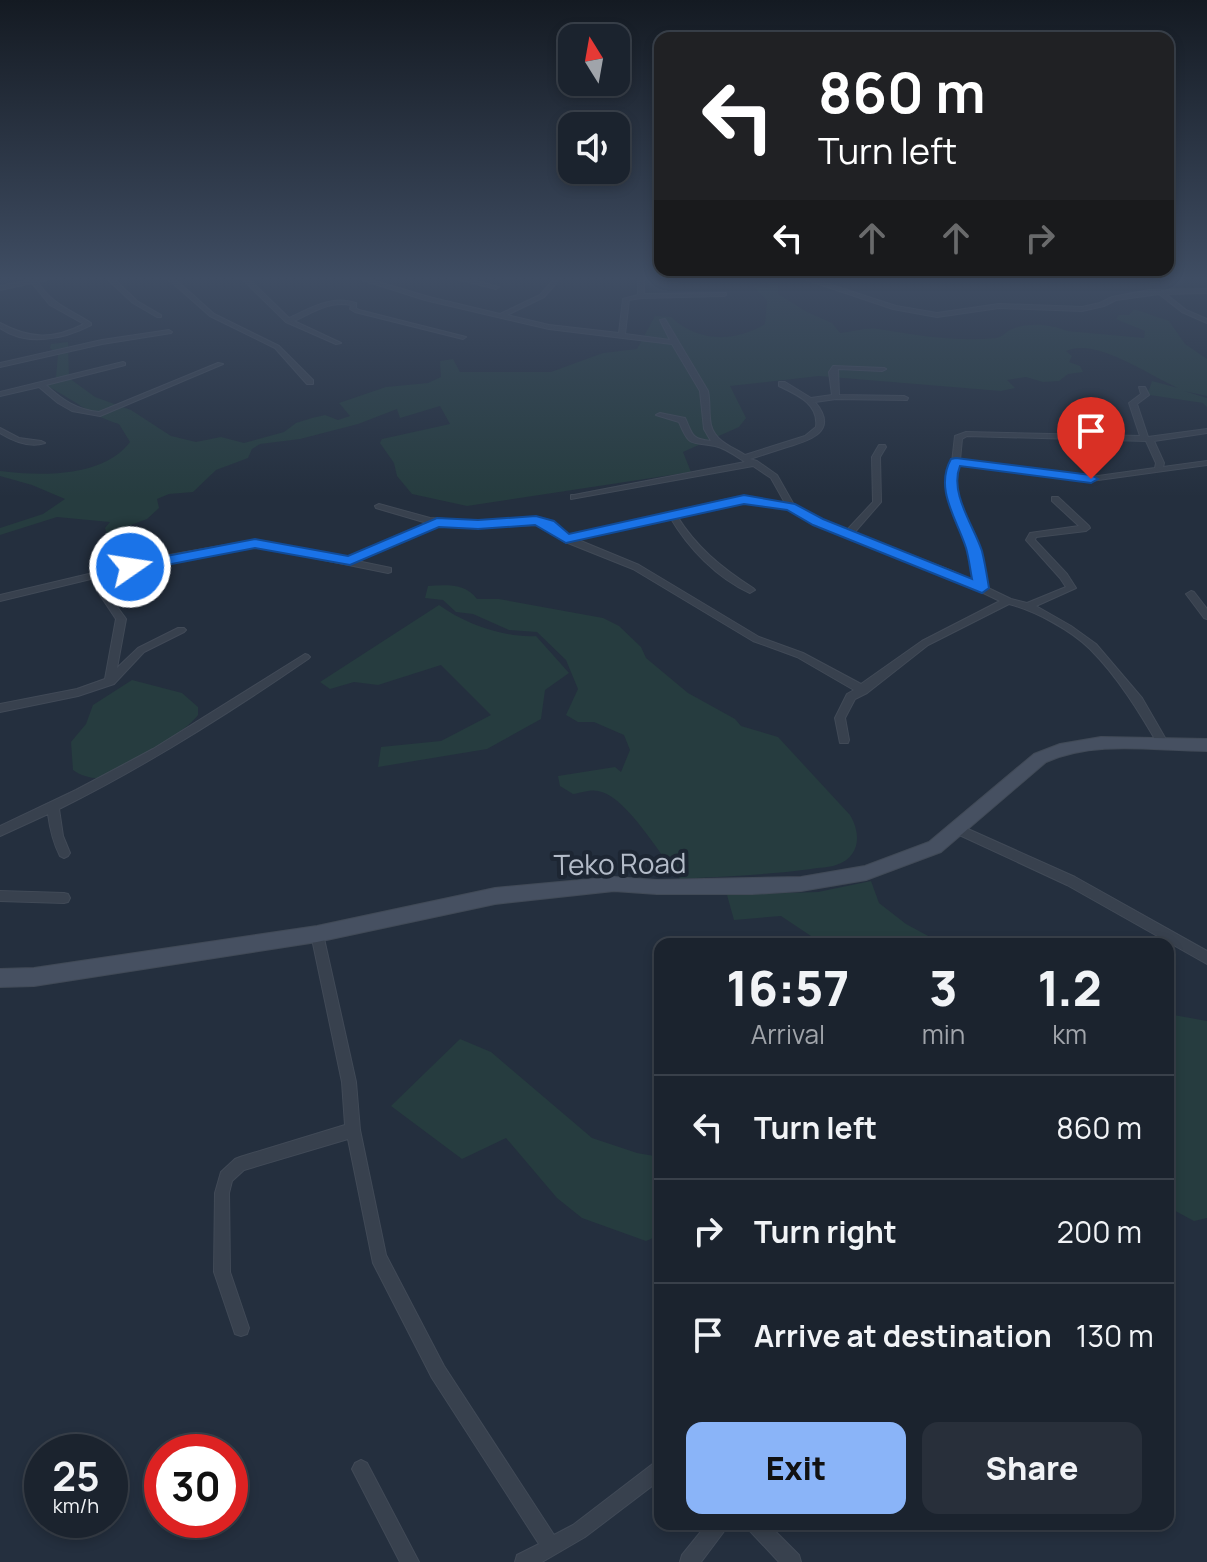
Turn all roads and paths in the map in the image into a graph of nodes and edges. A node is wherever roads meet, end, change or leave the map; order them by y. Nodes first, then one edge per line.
1 (63, 351) edge
2 (281, 351) edge
3 (679, 351) edge
4 (123, 364) dead end
5 (220, 364) dead end
6 (0, 365) edge
7 (882, 369) dead end
8 (310, 382) dead end
9 (41, 384) junction
10 (782, 384) dead end
11 (1142, 389) dead end
12 (0, 394) edge
13 (836, 397) junction
14 (904, 398) dead end
15 (812, 400) junction
16 (660, 415) dead end
17 (0, 430) edge
18 (1207, 431) edge
19 (1147, 439) junction
20 (41, 443) dead end
21 (719, 444) junction
22 (882, 447) dead end
23 (747, 460) junction
24 (956, 462) junction
25 (1207, 463) edge
26 (1159, 470) junction
27 (574, 497) dead end
28 (1055, 499) dead end
29 (379, 506) dead end
30 (791, 507) junction
31 (673, 516) junction
32 (437, 522) junction
33 (848, 534) junction
34 (566, 539) junction
35 (350, 561) junction
36 (388, 570) dead end
37 (102, 574) junction
38 (982, 588) junction
39 (750, 590) dead end
40 (1191, 594) dead end
41 (0, 598) edge
42 (1008, 601) junction
43 (1028, 606) junction
44 (1207, 616) edge
45 (181, 630) dead end
46 (305, 657) dead end
47 (110, 681) junction
48 (863, 690) junction
49 (0, 708) edge
50 (844, 740) dead end
51 (1163, 743) junction
52 (1207, 745) edge
53 (53, 808) junction
54 (959, 830) junction
55 (0, 831) edge
56 (64, 853) dead end
57 (0, 896) edge
58 (64, 898) dead end
59 (317, 934) junction
60 (1172, 938) edge
61 (1174, 939) edge
62 (1207, 958) edge
63 (0, 978) edge
64 (353, 1130) junction
65 (241, 1328) dead end
66 (361, 1469) dead end
67 (654, 1474) edge
68 (714, 1530) edge
69 (761, 1530) edge
70 (551, 1546) junction
71 (410, 1562) edge
72 (524, 1562) edge
73 (689, 1562) edge
74 (792, 1562) edge

1 - 6 street
2 - 8 street
3 - 21 street
4 - 9 street
5 - 9 street
7 - 13 street
9 - 12 street
10 - 15 street
11 - 19 street
13 - 14 street
13 - 15 street
15 - 23 street
16 - 21 street
17 - 20 street
18 - 19 street
19 - 24 street
19 - 26 street
21 - 23 street
22 - 33 street
23 - 27 street
23 - 30 street
24 - 26 street
24 - 38 street
25 - 26 street
28 - 43 street
29 - 32 street
30 - 31 street
30 - 33 street
31 - 34 street
31 - 39 street
32 - 34 street
32 - 35 street
33 - 38 street
34 - 48 street
35 - 36 street
35 - 37 street
37 - 41 street
37 - 47 street
38 - 42 street
40 - 44 street
42 - 43 street
42 - 48 street
43 - 51 street
45 - 47 street
46 - 53 street
47 - 49 street
48 - 50 street
51 - 52 street, Teko Road
51 - 54 street, Teko Road
53 - 55 street
53 - 56 street
54 - 59 street, Teko Road
54 - 60 street
57 - 58 street
59 - 63 street, Teko Road
59 - 64 street
61 - 62 street
64 - 65 street
64 - 70 street
66 - 71 street
67 - 70 street
68 - 73 street
69 - 74 street
70 - 72 street

